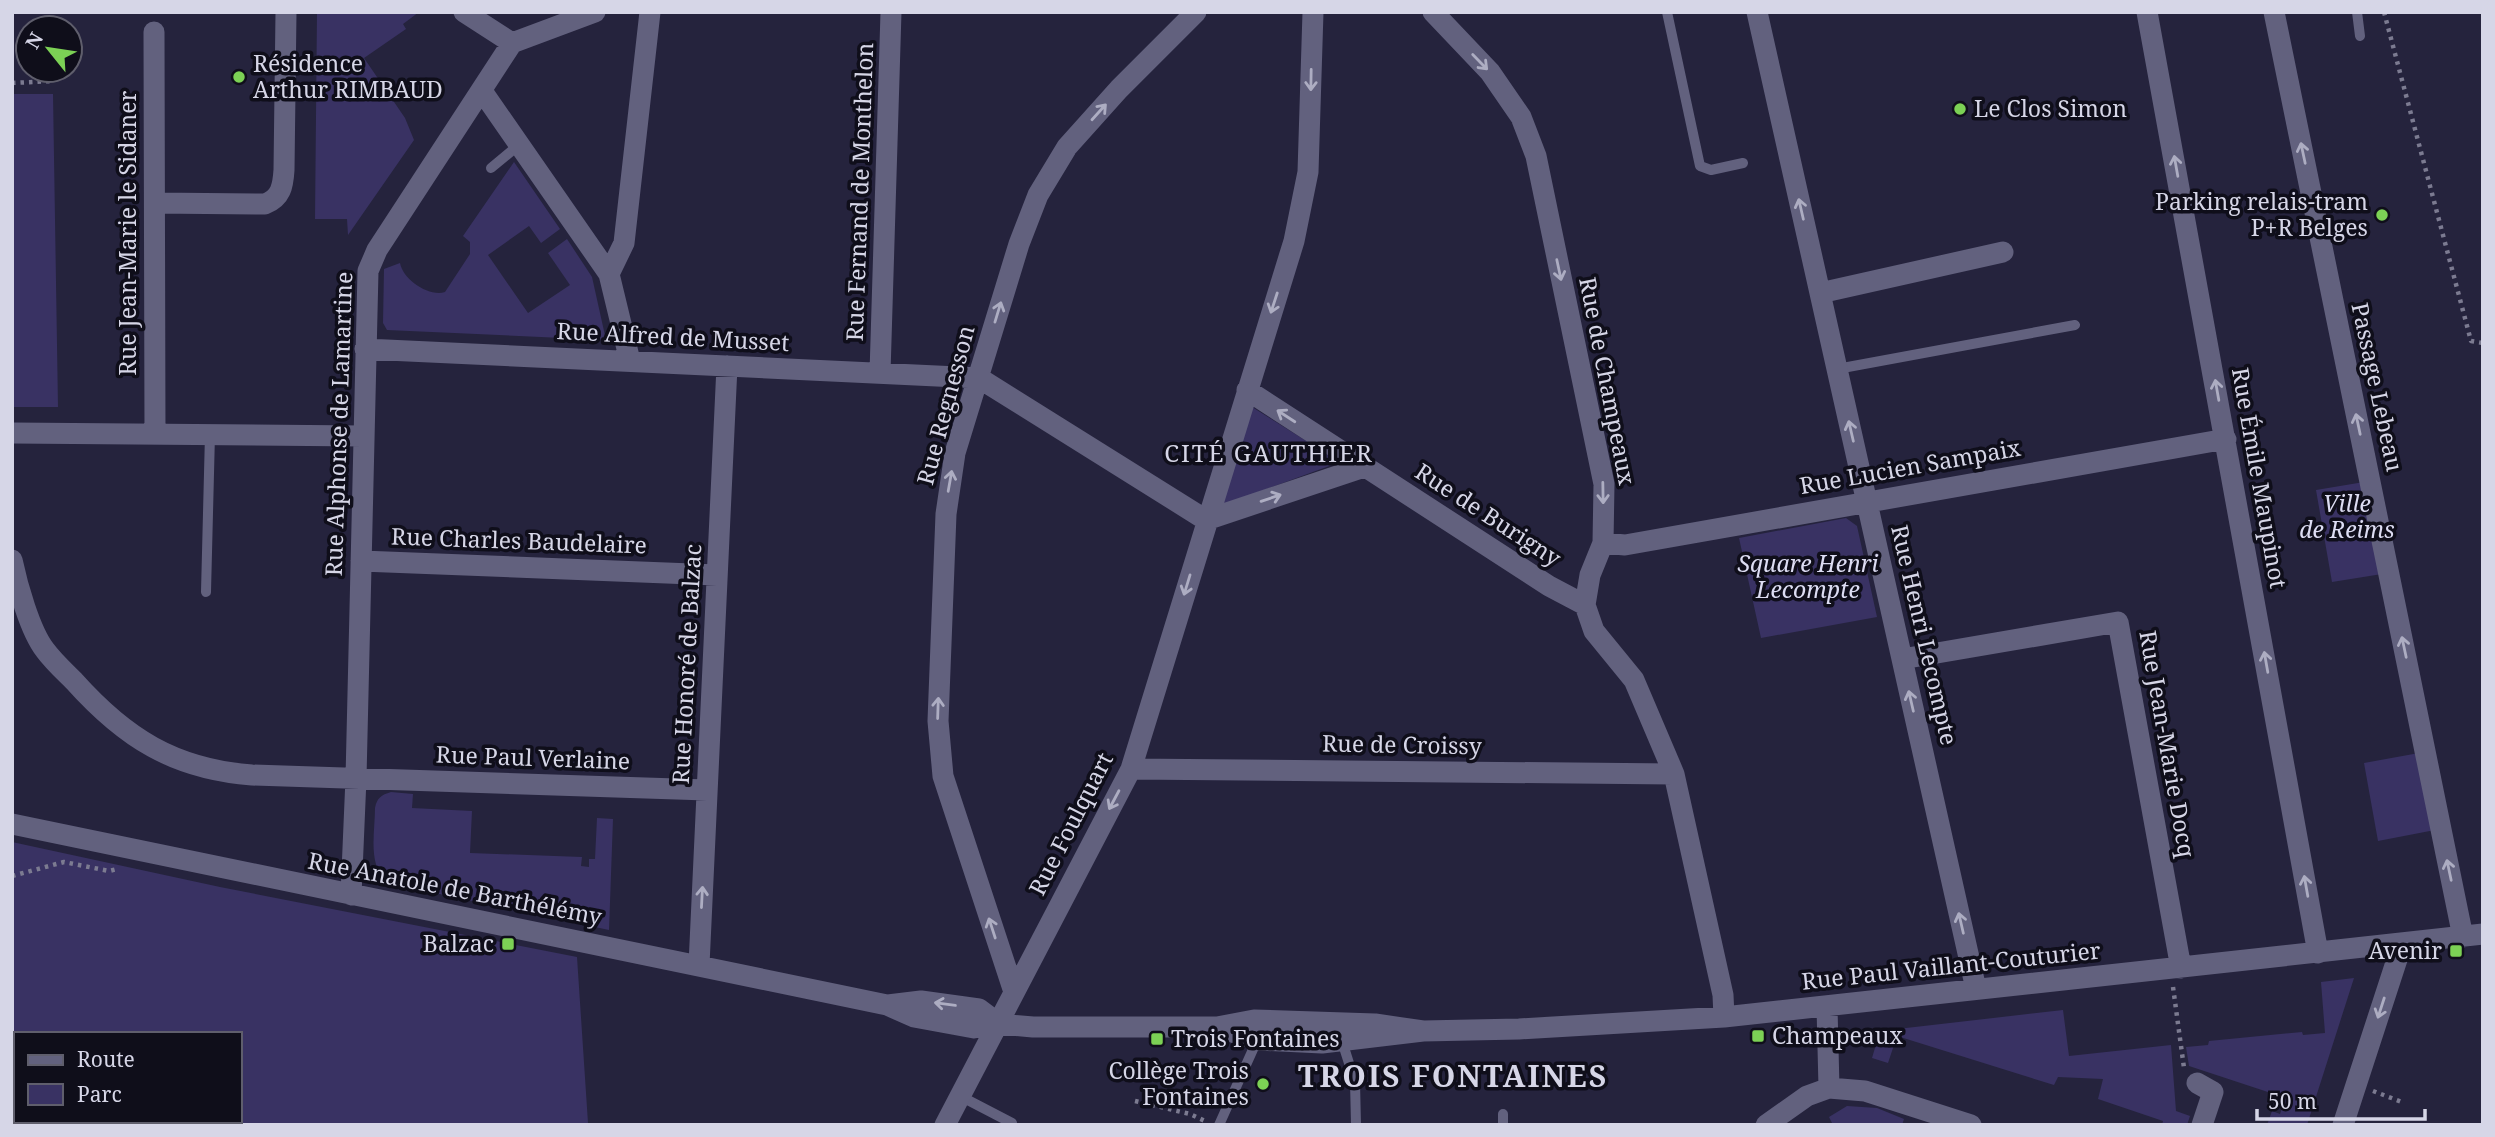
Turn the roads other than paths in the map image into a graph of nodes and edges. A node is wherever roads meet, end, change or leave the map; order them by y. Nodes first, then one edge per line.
1 (286, 12) edge
2 (464, 12) edge
3 (595, 12) edge
4 (650, 12) edge
5 (891, 12) edge
6 (1196, 12) edge
7 (1312, 12) edge
8 (1433, 12) edge
9 (1667, 12) edge
10 (1757, 12) edge
11 (2147, 12) edge
12 (2274, 12) edge
13 (2357, 12) edge
14 (154, 32) dead end
15 (2360, 36) dead end
16 (512, 43) junction
17 (482, 91) junction
18 (520, 144) junction
19 (1744, 163) dead end
20 (491, 168) dead end
21 (155, 203) junction
22 (2003, 252) dead end
23 (609, 274) junction
24 (1820, 293) junction
25 (2075, 325) dead end
26 (365, 349) junction
27 (630, 361) junction
28 (727, 366) junction
29 (1837, 369) junction
30 (880, 373) junction
31 (979, 378) junction
32 (1247, 390) junction
33 (12, 433) edge
34 (155, 434) junction
35 (210, 434) junction
36 (363, 436) junction
37 (2226, 439) junction
38 (1364, 467) junction
39 (1867, 501) junction
40 (1206, 520) junction
41 (1604, 543) junction
42 (12, 560) edge
43 (360, 561) junction
44 (717, 575) junction
45 (206, 592) dead end
46 (1585, 605) junction
47 (1902, 659) junction
48 (1130, 769) junction
49 (1674, 774) junction
50 (356, 778) junction
51 (707, 790) junction
52 (12, 824) edge
53 (351, 895) junction
54 (2473, 935) edge
55 (2402, 944) junction
56 (2318, 953) junction
57 (699, 965) junction
58 (2176, 968) junction
59 (1976, 989) junction
60 (1014, 992) junction
61 (1827, 1007) junction
62 (1724, 1017) junction
63 (1336, 1021) junction
64 (999, 1024) junction
65 (1261, 1030) junction
66 (1423, 1031) junction
67 (1342, 1042) junction
68 (2197, 1083) road end
69 (1829, 1088) junction
70 (960, 1096) junction
71 (1012, 1123) edge
72 (945, 1125) edge
73 (1219, 1125) edge
74 (1356, 1125) edge
75 (1766, 1125) edge
76 (1971, 1125) edge
77 (2202, 1125) edge
78 (2343, 1125) edge

1 - 21 street
2 - 16 street
3 - 16 street
4 - 23 street
5 - 30 street, Rue Fernand de Monthelon
31 -> 6 street, Rue Regnesson
7 -> 32 street, Rue Foulquart
8 -> 41 street, Rue de Champeaux
9 - 19 lane
24 -> 10 street, Rue Henri Lecompte
37 -> 11 street, Rue Émile Maupinot
54 -> 12 street, Passage Lebeau
13 - 15 lane
14 - 21 street, Rue Jean-Marie le Sidaner
16 - 17 street, Rue Alphonse de Lamartine
17 - 18 street
17 - 26 street, Rue Alphonse de Lamartine
18 - 20 lane
18 - 23 street
21 - 34 street, Rue Jean-Marie le Sidaner
22 - 24 street
23 - 27 street
24 - 29 street, Rue Henri Lecompte
25 - 29 lane
26 - 27 street, Rue Alfred de Musset
26 - 36 street, Rue Alphonse de Lamartine
27 - 28 street, Rue Alfred de Musset
28 - 30 street, Rue Alfred de Musset
28 - 44 street, Rue Honoré de Balzac
39 -> 29 street, Rue Henri Lecompte
30 - 31 street, Rue Alfred de Musset
31 - 40 street
60 -> 31 street, Rue Regnesson
38 -> 32 street, Rue de Burigny
32 - 40 street, Rue Foulquart
33 - 34 street
34 - 35 street
35 - 36 street
35 - 45 lane
36 - 43 street, Rue Alphonse de Lamartine
37 - 39 street, Rue Lucien Sampaix
56 -> 37 street, Rue Émile Maupinot
40 -> 38 street
38 - 46 street, Rue de Burigny
39 - 41 street, Rue Lucien Sampaix
39 - 47 street, Rue Henri Lecompte
40 -> 48 street, Rue Foulquart
41 - 46 street, Rue de Champeaux
42 - 50 street
43 - 44 street, Rue Charles Baudelaire
43 - 50 street, Rue Alphonse de Lamartine
44 - 51 street, Rue Honoré de Balzac
46 - 49 street
47 - 58 street, Rue Jean-Marie Docq
59 -> 47 street, Rue Henri Lecompte
48 - 49 street, Rue de Croissy
48 -> 60 street, Rue Foulquart
49 - 62 street
50 - 51 street, Rue Paul Verlaine
50 - 53 street, Rue Alphonse de Lamartine
57 -> 51 street, Rue Honoré de Balzac
52 - 53 street, Rue Anatole de Barthélémy
53 - 57 street, Rue Anatole de Barthélémy
54 - 55 street, Rue Paul Vaillant-Couturier
55 - 56 street, Rue Paul Vaillant-Couturier
55 -> 78 street
56 - 58 street, Rue Paul Vaillant-Couturier
57 - 64 street, Rue Anatole de Barthélémy
58 - 59 street, Rue Paul Vaillant-Couturier
59 - 61 street, Rue Paul Vaillant-Couturier
60 - 64 street, Rue Foulquart
61 - 62 street, Rue Paul Vaillant-Couturier
61 - 69 street
62 - 66 street, Rue Paul Vaillant-Couturier
63 - 65 street, Rue Paul Vaillant-Couturier
63 - 66 street, Rue Paul Vaillant-Couturier
63 - 67 lane
64 - 65 street, Rue Paul Vaillant-Couturier
64 - 70 street
65 - 67 street, Rue Paul Vaillant-Couturier
65 - 73 lane
66 - 67 street, Rue Paul Vaillant-Couturier
67 - 74 lane
68 - 77 street
69 - 75 street
69 - 76 street
70 - 71 lane
70 - 72 street

